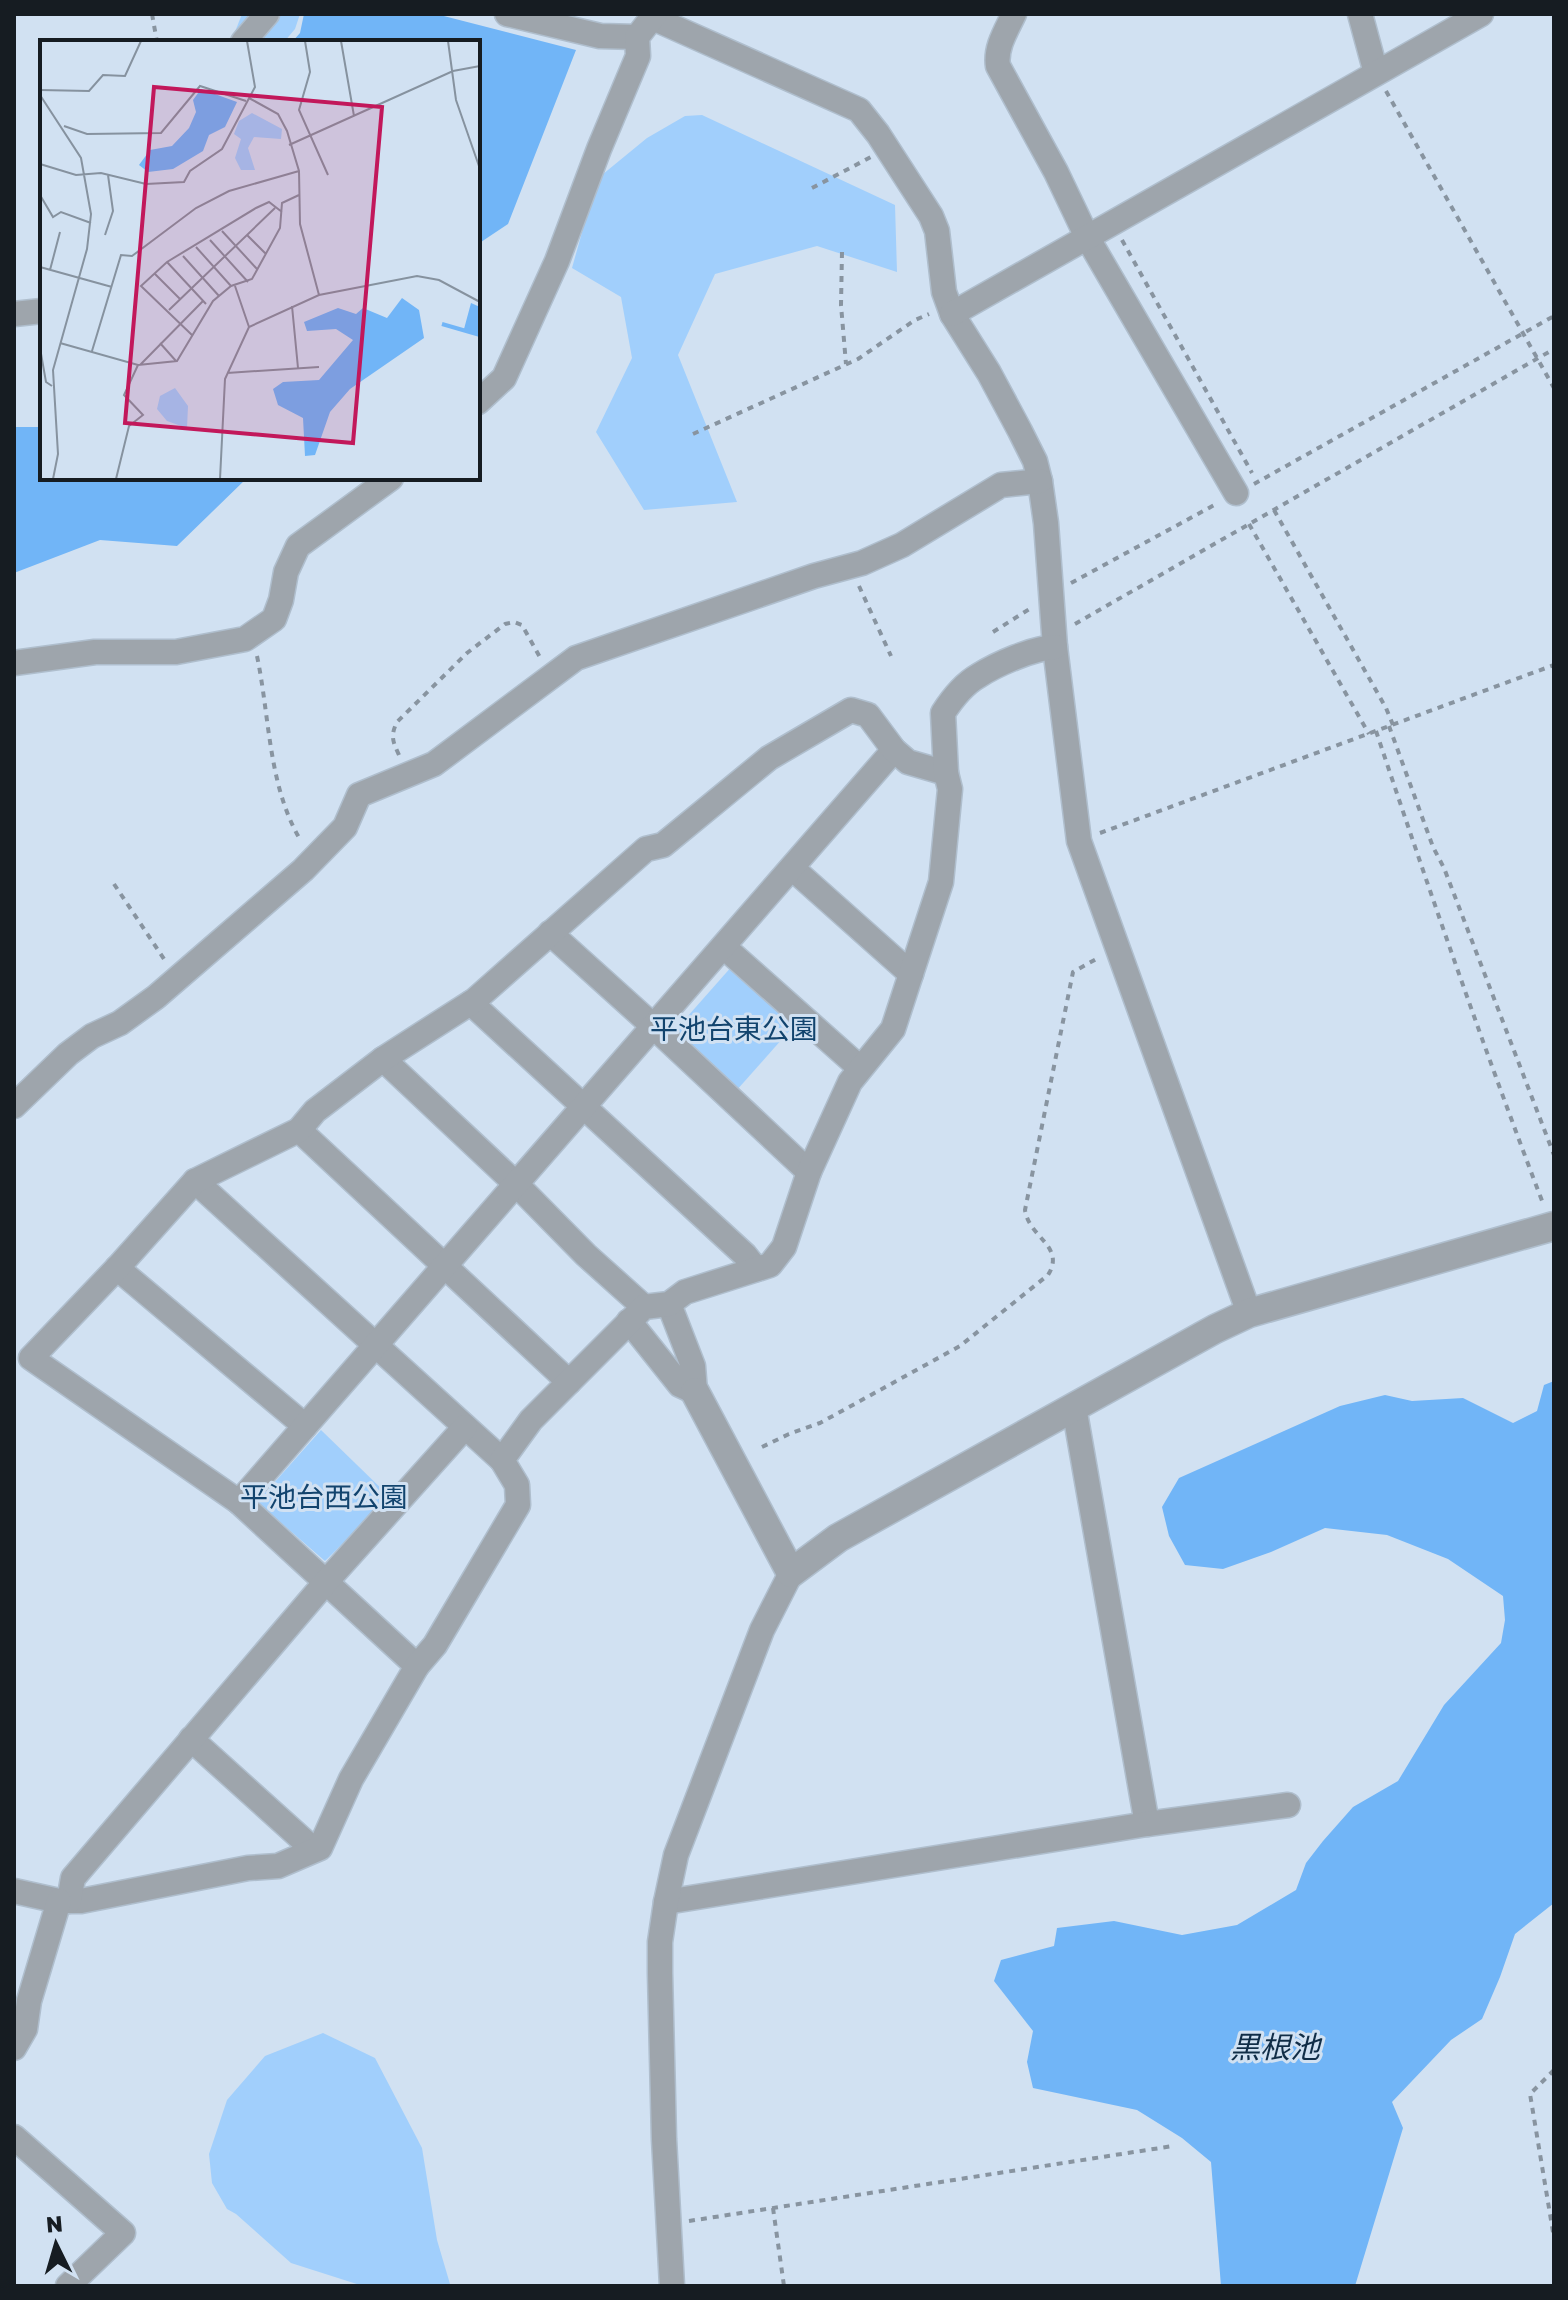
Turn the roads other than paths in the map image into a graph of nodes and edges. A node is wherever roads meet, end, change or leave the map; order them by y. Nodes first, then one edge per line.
1 (267, 14) edge
2 (507, 14) edge
3 (1014, 14) edge
4 (1360, 14) edge
5 (1481, 14) edge
6 (654, 16) edge
7 (637, 37) junction
8 (245, 40) edge
9 (1376, 73) junction
10 (1087, 237) junction
11 (951, 310) junction
12 (40, 311) edge
13 (14, 314) edge
14 (480, 400) edge
15 (388, 480) edge
16 (1040, 481) junction
17 (1247, 488) road end
18 (1054, 639) junction
19 (14, 663) edge
20 (894, 750) junction
21 (946, 773) junction
22 (792, 868) junction
23 (550, 933) junction
24 (724, 947) junction
25 (911, 974) junction
26 (471, 1003) junction
27 (652, 1025) junction
28 (383, 1059) junction
29 (860, 1068) junction
30 (14, 1106) edge
31 (583, 1106) junction
32 (299, 1130) junction
33 (809, 1172) junction
34 (195, 1181) junction
35 (516, 1184) junction
36 (1553, 1226) edge
37 (445, 1266) junction
38 (117, 1268) junction
39 (756, 1269) junction
40 (669, 1304) junction
41 (1249, 1313) junction
42 (636, 1314) junction
43 (377, 1344) junction
44 (569, 1382) junction
45 (695, 1392) junction
46 (1074, 1407) junction
47 (305, 1426) junction
48 (465, 1427) junction
49 (502, 1460) junction
50 (239, 1502) junction
51 (791, 1573) junction
52 (325, 1583) junction
53 (417, 1666) junction
54 (191, 1739) junction
55 (1288, 1805) dead end
56 (1147, 1824) junction
57 (314, 1850) junction
58 (14, 1891) edge
59 (64, 1901) junction
60 (666, 1902) junction
61 (14, 2048) edge
62 (14, 2137) edge
63 (68, 2286) edge
64 (672, 2286) edge

1 - 8 street
2 - 7 street
3 - 10 street
4 - 9 street
5 - 9 street
6 - 7 street
6 - 11 street
7 - 14 street
9 - 10 street
10 - 11 street
10 - 17 street
11 - 16 street
12 - 13 street
15 - 19 street
16 - 18 street
16 - 30 street
18 - 21 street
18 - 41 street
20 - 21 street
20 - 22 street
20 - 23 street
21 - 25 street
22 - 24 street
22 - 25 street
23 - 26 street
23 - 27 street
24 - 27 street
24 - 29 street
25 - 29 street
26 - 28 street
26 - 31 street
27 - 31 street
27 - 33 street
28 - 32 street
28 - 35 street
29 - 33 street
31 - 35 street
31 - 39 street
32 - 34 street
32 - 37 street
33 - 39 street
34 - 38 street
34 - 43 street
35 - 37 street
35 - 42 street
36 - 41 street
37 - 43 street
37 - 44 street
38 - 47 street
38 - 50 street
39 - 40 street
40 - 42 street
40 - 45 street
41 - 46 street
42 - 44 street
42 - 45 street
43 - 47 street
43 - 48 street
44 - 49 street
45 - 51 street
46 - 51 street
46 - 56 street
47 - 50 street
48 - 49 street
48 - 52 street
49 - 53 street
50 - 52 street
51 - 60 street
52 - 53 street
52 - 54 street
53 - 57 street
54 - 57 street
54 - 59 street
55 - 56 street
56 - 60 street
57 - 59 street
58 - 59 street
59 - 61 street
60 - 64 street
62 - 63 street

